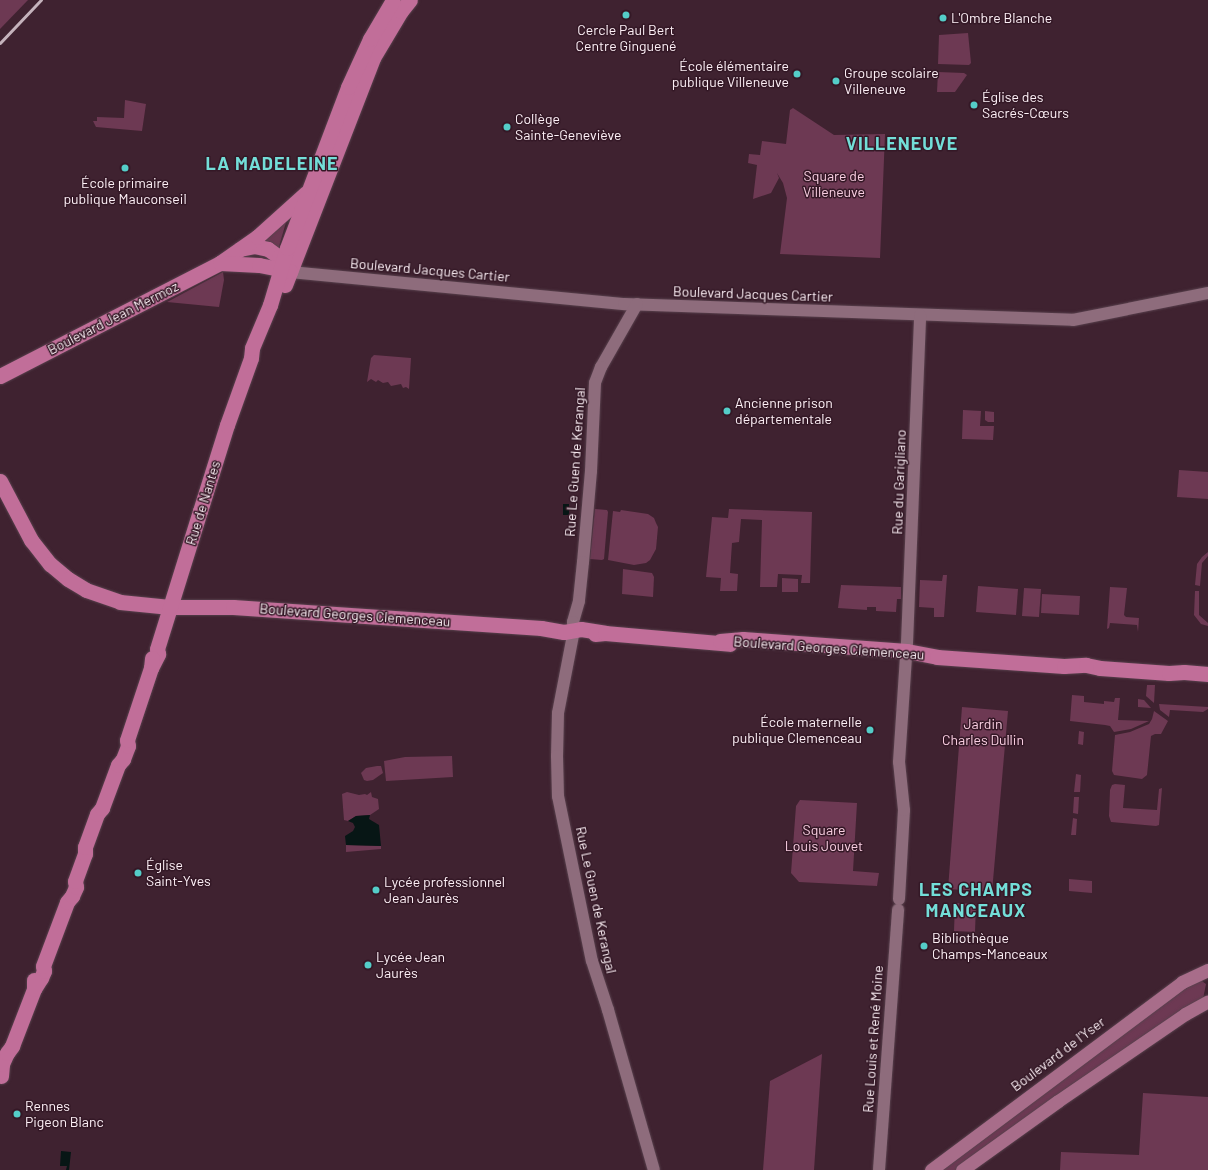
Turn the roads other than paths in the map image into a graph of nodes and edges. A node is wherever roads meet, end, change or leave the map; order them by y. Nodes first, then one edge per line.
1 (393, 0) edge
2 (410, 0) edge
3 (331, 151) junction
4 (309, 190) junction
5 (238, 250) junction
6 (223, 264) junction
7 (288, 267) junction
8 (1208, 293) edge
9 (624, 304) junction
10 (637, 304) junction
11 (920, 315) junction
12 (620, 330) junction
13 (0, 376) edge
14 (0, 481) edge
15 (170, 607) junction
16 (574, 630) junction
17 (906, 654) junction
18 (1169, 674) junction
19 (1208, 674) edge
20 (1208, 682) edge
21 (1208, 970) edge
22 (1208, 1000) edge
23 (1, 1078) edge
24 (654, 1170) edge
25 (879, 1170) edge
26 (931, 1170) edge
27 (962, 1170) edge

1 - 3 main road
2 - 3 main road
3 - 4 main road, Rue de Nantes
3 - 7 main road, Rue de Nantes
4 - 5 main road
4 - 7 main road, Rue de Nantes
5 - 6 main road
5 - 7 main road
6 - 7 main road, Boulevard Jean Mermoz
6 - 13 main road, Boulevard Jean Mermoz
7 - 9 street, Boulevard Jacques Cartier
7 - 15 main road, Rue de Nantes
8 - 11 street, Boulevard Jacques Cartier
9 - 10 street, Boulevard Jacques Cartier
9 - 12 street, Rue Le Guen de Kerangal
10 - 11 street, Boulevard Jacques Cartier
10 - 12 street, Rue Le Guen de Kerangal
11 - 17 street, Rue du Garigliano
12 - 16 street, Rue Le Guen de Kerangal
14 - 15 main road, Boulevard Georges Clemenceau
15 - 16 main road, Boulevard Georges Clemenceau
15 - 23 main road, Rue de Nantes
16 - 17 main road, Boulevard Georges Clemenceau
16 - 24 street, Rue Le Guen de Kerangal
17 - 18 main road, Boulevard Georges Clemenceau
17 - 25 street, Rue Louis et René Moine
18 - 19 main road, Boulevard Georges Clemenceau
18 - 20 main road, Boulevard Georges Clemenceau
21 - 26 main road, Boulevard de l'Yser
22 - 27 main road

